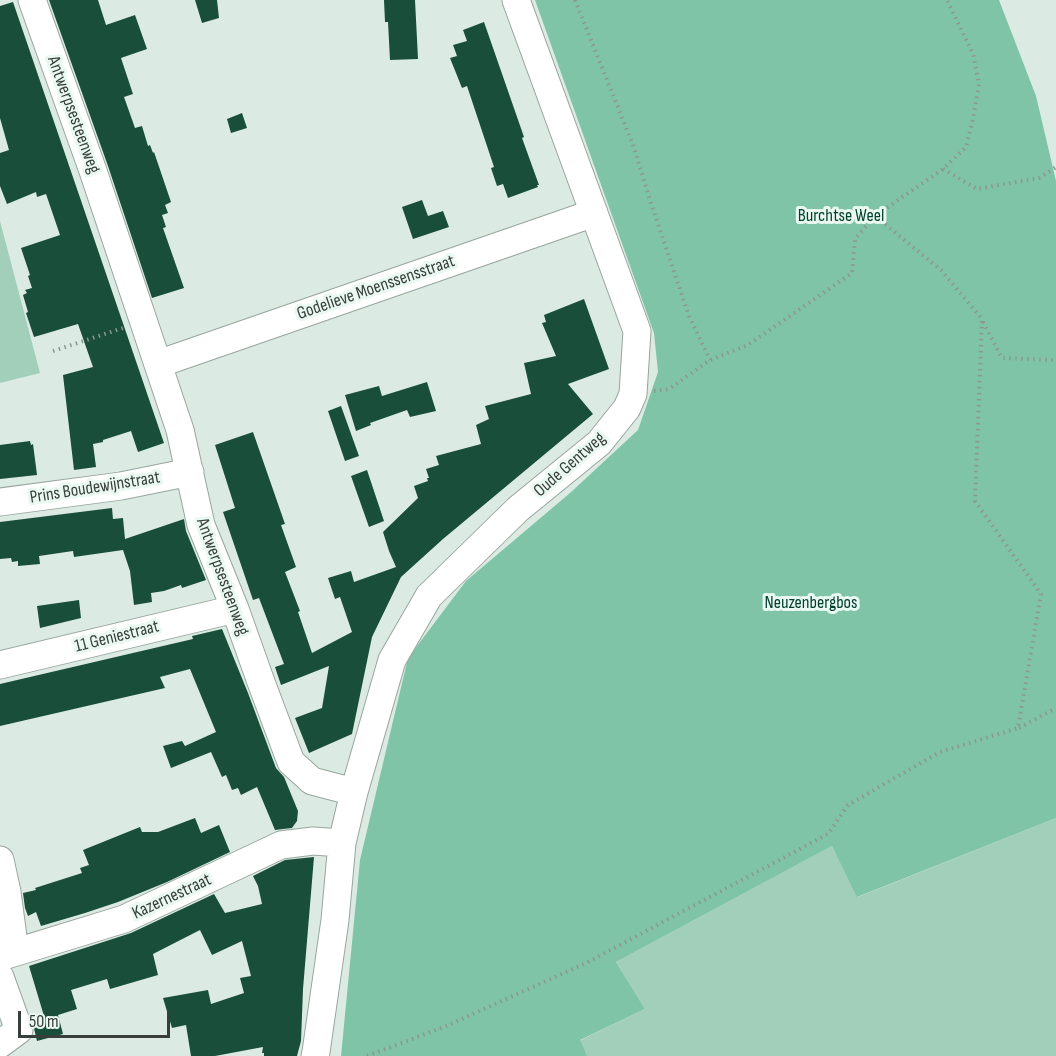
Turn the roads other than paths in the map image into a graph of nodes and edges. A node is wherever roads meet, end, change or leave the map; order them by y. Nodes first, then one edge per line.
1 (32, 0) edge
2 (516, 0) edge
3 (594, 213) junction
4 (158, 364) junction
5 (190, 472) junction
6 (0, 502) edge
7 (235, 609) junction
8 (0, 665) edge
9 (354, 792) junction
10 (342, 843) junction
11 (0, 860) edge
12 (7, 955) edge
13 (0, 977) edge
14 (0, 1044) edge
15 (315, 1056) edge

1 - 4 street, Antwerpsesteenweg
2 - 3 street, Oude Gentweg
3 - 4 street, Godelieve Moenssensstraat
3 - 9 street, Oude Gentweg
4 - 5 street, Antwerpsesteenweg
5 - 6 street, Prins Boudewijnstraat
5 - 7 street, Antwerpsesteenweg
7 - 8 street, 11 Geniestraat
7 - 9 street, Antwerpsesteenweg
9 - 10 street
10 - 12 street, Kazernestraat
10 - 15 street
11 - 12 street
13 - 14 street

